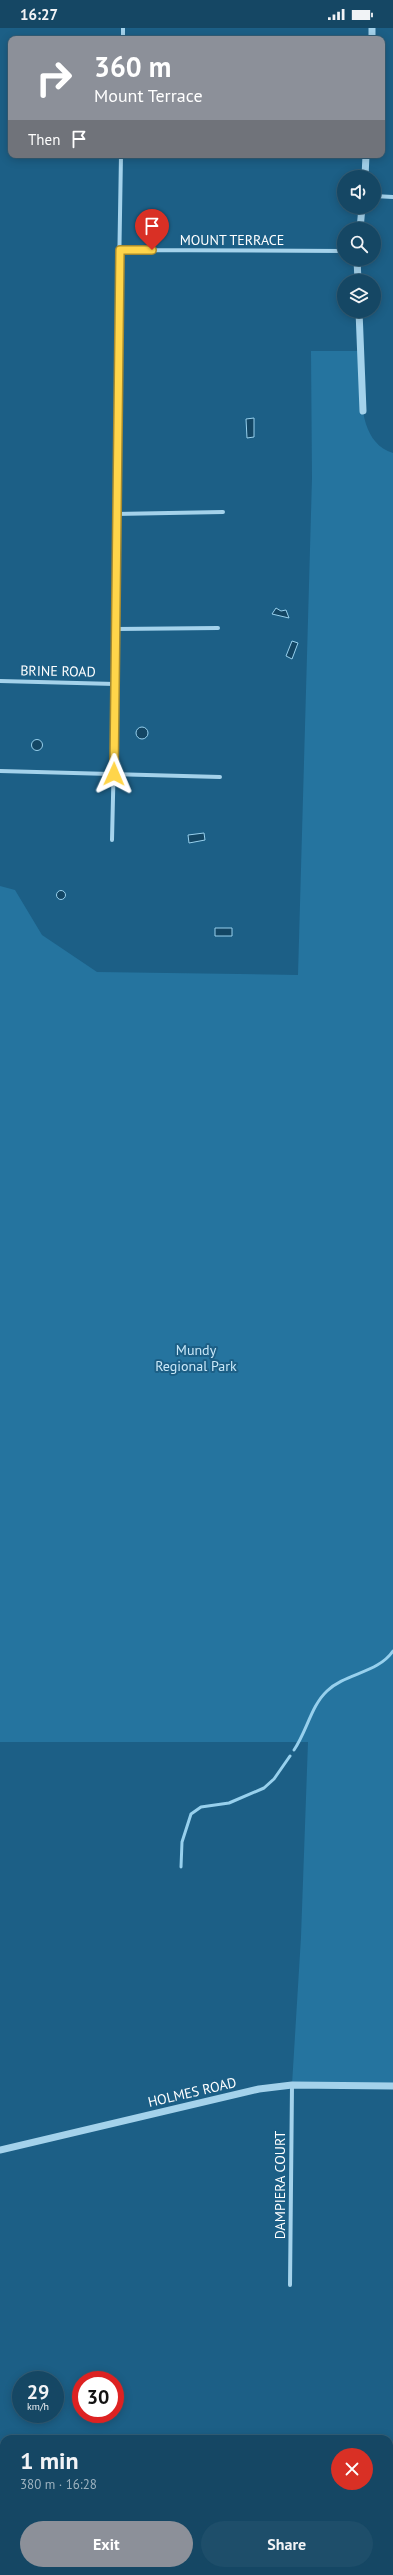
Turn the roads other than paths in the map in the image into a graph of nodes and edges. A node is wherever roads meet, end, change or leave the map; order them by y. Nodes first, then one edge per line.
1 (122, 158) edge
2 (366, 158) edge
3 (365, 170) edge
4 (381, 196) edge
5 (393, 197) edge
6 (120, 250) junction
7 (337, 251) edge
8 (359, 318) edge
9 (363, 411) dead end
10 (223, 512) dead end
11 (116, 514) junction
12 (218, 628) dead end
13 (117, 629) junction
14 (0, 681) edge
15 (115, 684) junction
16 (0, 771) edge
17 (114, 774) junction
18 (220, 777) dead end
19 (112, 840) dead end
20 (292, 2085) junction
21 (393, 2086) edge
22 (0, 2150) edge
23 (290, 2286) dead end

1 - 6 street
2 - 3 street
4 - 5 street
6 - 7 street, MOUNT TERRACE
6 - 11 street
8 - 9 street
10 - 11 street
11 - 13 street
12 - 13 street
13 - 15 street
14 - 15 street, BRINE ROAD
15 - 17 street
16 - 17 street
17 - 18 street
17 - 19 street
20 - 21 street, HOLMES ROAD
20 - 22 street, HOLMES ROAD
20 - 23 street, DAMPIERA COURT

